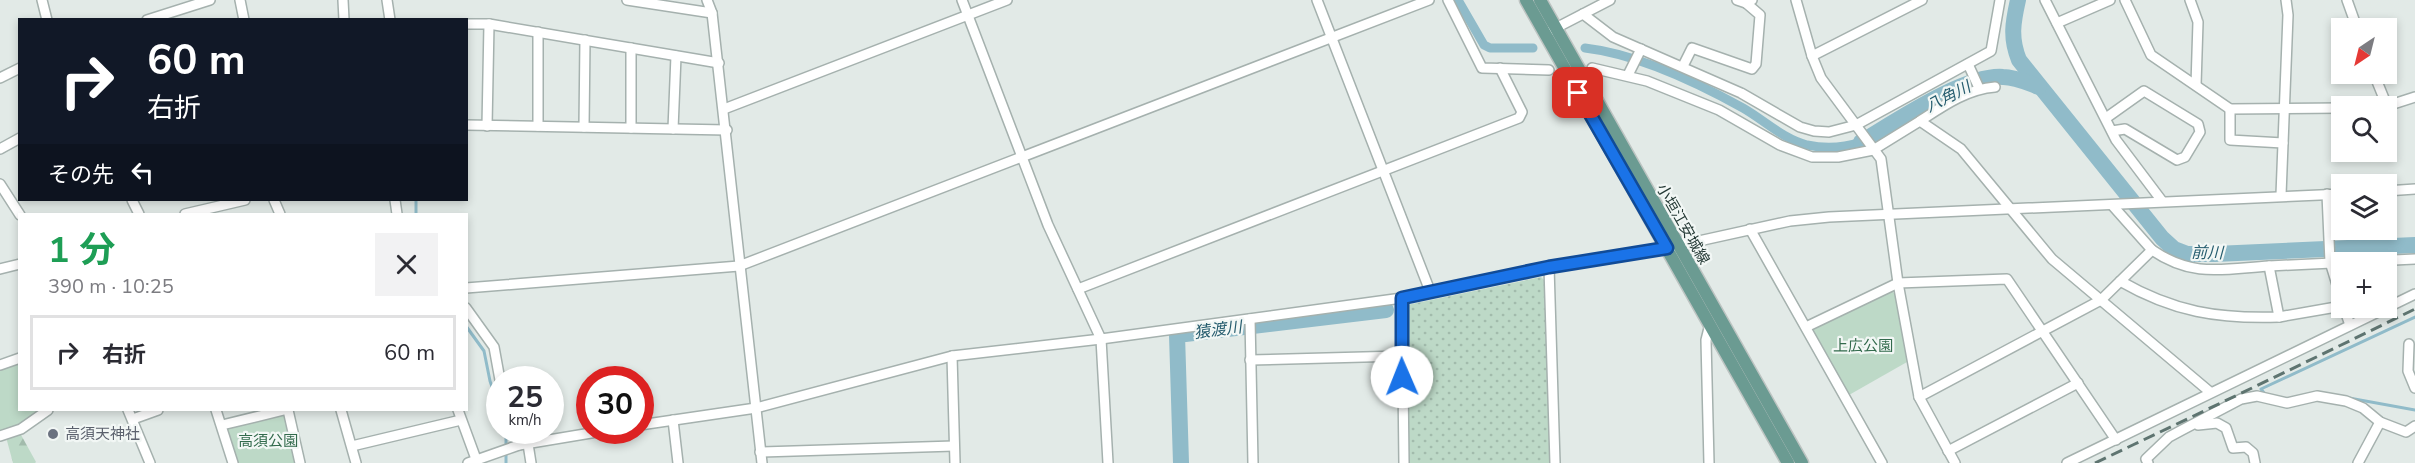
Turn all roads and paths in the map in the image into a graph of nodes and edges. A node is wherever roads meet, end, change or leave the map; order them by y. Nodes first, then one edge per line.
1 (42, 0) edge
2 (210, 0) edge
3 (240, 0) edge
4 (343, 0) edge
5 (387, 0) edge
6 (627, 0) edge
7 (707, 0) edge
8 (962, 0) edge
9 (1007, 0) edge
10 (1317, 0) edge
11 (1429, 0) edge
12 (1448, 0) edge
13 (1526, 0) edge
14 (1540, 0) edge
15 (1610, 0) edge
16 (1796, 0) edge
17 (1922, 0) edge
18 (2000, 0) edge
19 (2045, 0) edge
20 (2110, 0) edge
21 (2125, 0) edge
22 (2190, 0) edge
23 (2286, 0) edge
24 (2347, 0) edge
25 (1745, 1) edge
26 (177, 5) edge
27 (712, 13) junction
28 (1583, 14) junction
29 (967, 15) junction
30 (47, 18) edge
31 (151, 18) edge
32 (244, 18) edge
33 (344, 18) edge
34 (390, 18) edge
35 (2353, 18) edge
36 (468, 24) edge
37 (489, 24) junction
38 (2057, 24) junction
39 (1549, 31) junction
40 (538, 32) junction
41 (1332, 39) junction
42 (585, 40) junction
43 (631, 48) junction
44 (1640, 51) junction
45 (676, 56) junction
46 (1812, 56) junction
47 (719, 63) junction
48 (1968, 64) junction
49 (1683, 66) junction
50 (1500, 68) junction
51 (1592, 68) dead end
52 (18, 69) edge
53 (1549, 70) dead end
54 (1630, 72) junction
55 (0, 78) edge
56 (2196, 85) junction
57 (1995, 87) dead end
58 (1979, 88) junction
59 (2415, 97) edge
60 (2397, 103) edge
61 (2331, 108) edge
62 (724, 109) junction
63 (2230, 109) junction
64 (2284, 110) junction
65 (2106, 118) junction
66 (1920, 121) junction
67 (468, 125) edge
68 (488, 126) junction
69 (538, 126) junction
70 (584, 127) junction
71 (1857, 127) junction
72 (631, 128) junction
73 (673, 129) junction
74 (727, 130) junction
75 (2112, 131) junction
76 (18, 139) edge
77 (2283, 142) junction
78 (0, 149) edge
79 (1873, 149) junction
80 (1023, 156) junction
81 (1385, 172) junction
82 (0, 184) edge
83 (2415, 189) edge
84 (2397, 190) edge
85 (2326, 194) junction
86 (2331, 194) edge
87 (18, 195) edge
88 (2281, 195) junction
89 (9, 197) junction
90 (241, 201) edge
91 (2162, 201) junction
92 (2112, 205) junction
93 (2011, 209) junction
94 (19, 213) edge
95 (189, 213) edge
96 (1888, 215) junction
97 (1750, 229) junction
98 (1672, 247) junction
99 (2152, 250) junction
100 (2415, 259) edge
101 (2330, 262) junction
102 (18, 264) edge
103 (2331, 265) edge
104 (739, 266) junction
105 (2269, 266) junction
106 (1549, 267) junction
107 (0, 269) edge
108 (2120, 281) junction
109 (1898, 283) junction
110 (468, 288) edge
111 (1078, 289) junction
112 (1430, 291) junction
113 (2415, 294) edge
114 (1402, 298) junction
115 (2101, 300) junction
116 (2331, 309) edge
117 (468, 311) edge
118 (2279, 317) junction
119 (2347, 318) edge
120 (1250, 324) junction
121 (1710, 324) junction
122 (2350, 325) junction
123 (1806, 327) junction
124 (2043, 331) junction
125 (1101, 339) junction
126 (2409, 344) dead end
127 (952, 356) junction
128 (1401, 356) junction
129 (18, 359) edge
130 (1250, 360) junction
131 (0, 365) edge
132 (497, 366) edge
133 (2078, 383) junction
134 (2415, 388) edge
135 (2210, 392) junction
136 (1919, 397) junction
137 (756, 408) junction
138 (47, 411) edge
139 (129, 411) edge
140 (155, 411) edge
141 (216, 411) edge
142 (282, 411) edge
143 (286, 411) edge
144 (342, 411) edge
145 (458, 411) edge
146 (133, 419) junction
147 (462, 420) junction
148 (673, 420) junction
149 (2380, 422) junction
150 (654, 423) edge
151 (222, 425) junction
152 (2193, 426) junction
153 (2415, 426) edge
154 (0, 436) edge
155 (576, 436) edge
156 (2116, 440) junction
157 (523, 445) junction
158 (352, 446) junction
159 (954, 446) junction
160 (1948, 451) junction
161 (760, 452) junction
162 (496, 458) edge
163 (472, 461) edge
164 (150, 463) edge
165 (233, 463) edge
166 (300, 463) edge
167 (356, 463) edge
168 (531, 463) edge
169 (678, 463) edge
170 (762, 463) edge
171 (955, 463) edge
172 (1108, 463) edge
173 (1253, 463) edge
174 (1404, 463) edge
175 (1555, 463) edge
176 (1709, 463) edge
177 (1788, 463) edge
178 (1802, 463) edge
179 (1882, 463) edge
180 (1955, 463) edge
181 (2067, 463) edge
182 (2148, 463) edge
183 (2255, 463) edge
184 (2358, 463) edge

1 - 30 street
2 - 26 street
3 - 32 street
4 - 33 street
5 - 34 street
6 - 27 street
7 - 27 street
8 - 29 street
9 - 29 street
10 - 41 street
11 - 41 street
12 - 50 street
13 - 39 main road, 小垣江安城線
14 - 39 main road, 小垣江安城線
15 - 28 street
16 - 46 street
17 - 46 street
18 - 48 street
19 - 38 street
20 - 38 street
21 - 56 street
22 - 56 street
23 - 64 street
24 - 35 street
25 - 49 street
26 - 31 street
27 - 47 street
28 - 39 street
28 - 44 street
29 - 62 street
29 - 80 street
36 - 37 street
37 - 40 street
37 - 68 street
38 - 65 street
39 - 98 main road, 小垣江安城線
40 - 42 street
40 - 69 street
41 - 80 street
41 - 81 street
42 - 43 street
42 - 70 street
43 - 45 street
43 - 72 street
44 - 49 street
44 - 54 street
45 - 47 street
45 - 73 street
46 - 71 street
47 - 62 street
48 - 58 street
48 - 71 street
49 - 71 street
50 - 53 street
50 - 81 street
51 - 54 street
52 - 55 street
54 - 79 street
56 - 63 street
57 - 58 street
58 - 66 street
59 - 60 street
61 - 64 street
62 - 74 street
63 - 64 street
63 - 77 street
64 - 77 street
65 - 75 street
65 - 75 street
66 - 79 street
66 - 93 street
67 - 68 street
68 - 69 street
69 - 70 street
70 - 72 street
71 - 79 street
72 - 73 street
73 - 74 street
74 - 104 street
75 - 91 street
76 - 78 street
77 - 88 street
79 - 96 street
80 - 104 street
80 - 111 street
81 - 111 street
81 - 112 street
82 - 89 street
83 - 84 street
85 - 86 street
85 - 88 street
85 - 101 street
87 - 89 street
88 - 91 street
89 - 94 street
90 - 95 street
91 - 92 street
92 - 93 street
92 - 99 street
93 - 96 street
93 - 115 street
96 - 97 street
96 - 109 street
97 - 98 street
97 - 123 street
98 - 106 street
98 - 121 main road, 小垣江安城線
98 - 178 main road, 小垣江安城線
99 - 105 street
99 - 108 street
100 - 101 street
101 - 103 street
101 - 105 street
102 - 107 street
104 - 110 street
104 - 137 street
105 - 118 street
106 - 112 street
106 - 175 street
108 - 115 street
108 - 118 street
109 - 123 street
109 - 124 street
109 - 136 street
111 - 125 street
112 - 114 street
113 - 122 street
114 - 120 street
114 - 128 street
115 - 124 street
115 - 135 street
116 - 118 street
117 - 132 street
119 - 122 street
120 - 125 street
120 - 130 street
121 - 176 street
121 - 177 main road, 小垣江安城線
122 - 135 street
123 - 179 street
124 - 133 street
124 - 136 street
125 - 127 street
125 - 172 street
126 - 134 street
127 - 137 street
127 - 159 street
128 - 130 street
128 - 174 street
129 - 131 street
130 - 173 street
133 - 156 street
133 - 160 street
135 - 156 street
136 - 160 street
137 - 148 street
137 - 161 street
138 - 154 street
139 - 146 street
140 - 146 street
141 - 151 street
142 - 151 street
143 - 166 street
144 - 158 street
145 - 147 street
146 - 164 street
147 - 158 street
147 - 163 street
148 - 150 street
148 - 169 street
149 - 152 street
149 - 153 street
149 - 184 street
151 - 165 street
152 - 182 street
152 - 183 street
155 - 157 street
156 - 181 street
157 - 162 street
157 - 168 street
158 - 167 street
159 - 161 street
159 - 171 street
160 - 180 street
161 - 170 street
162 - 163 street

